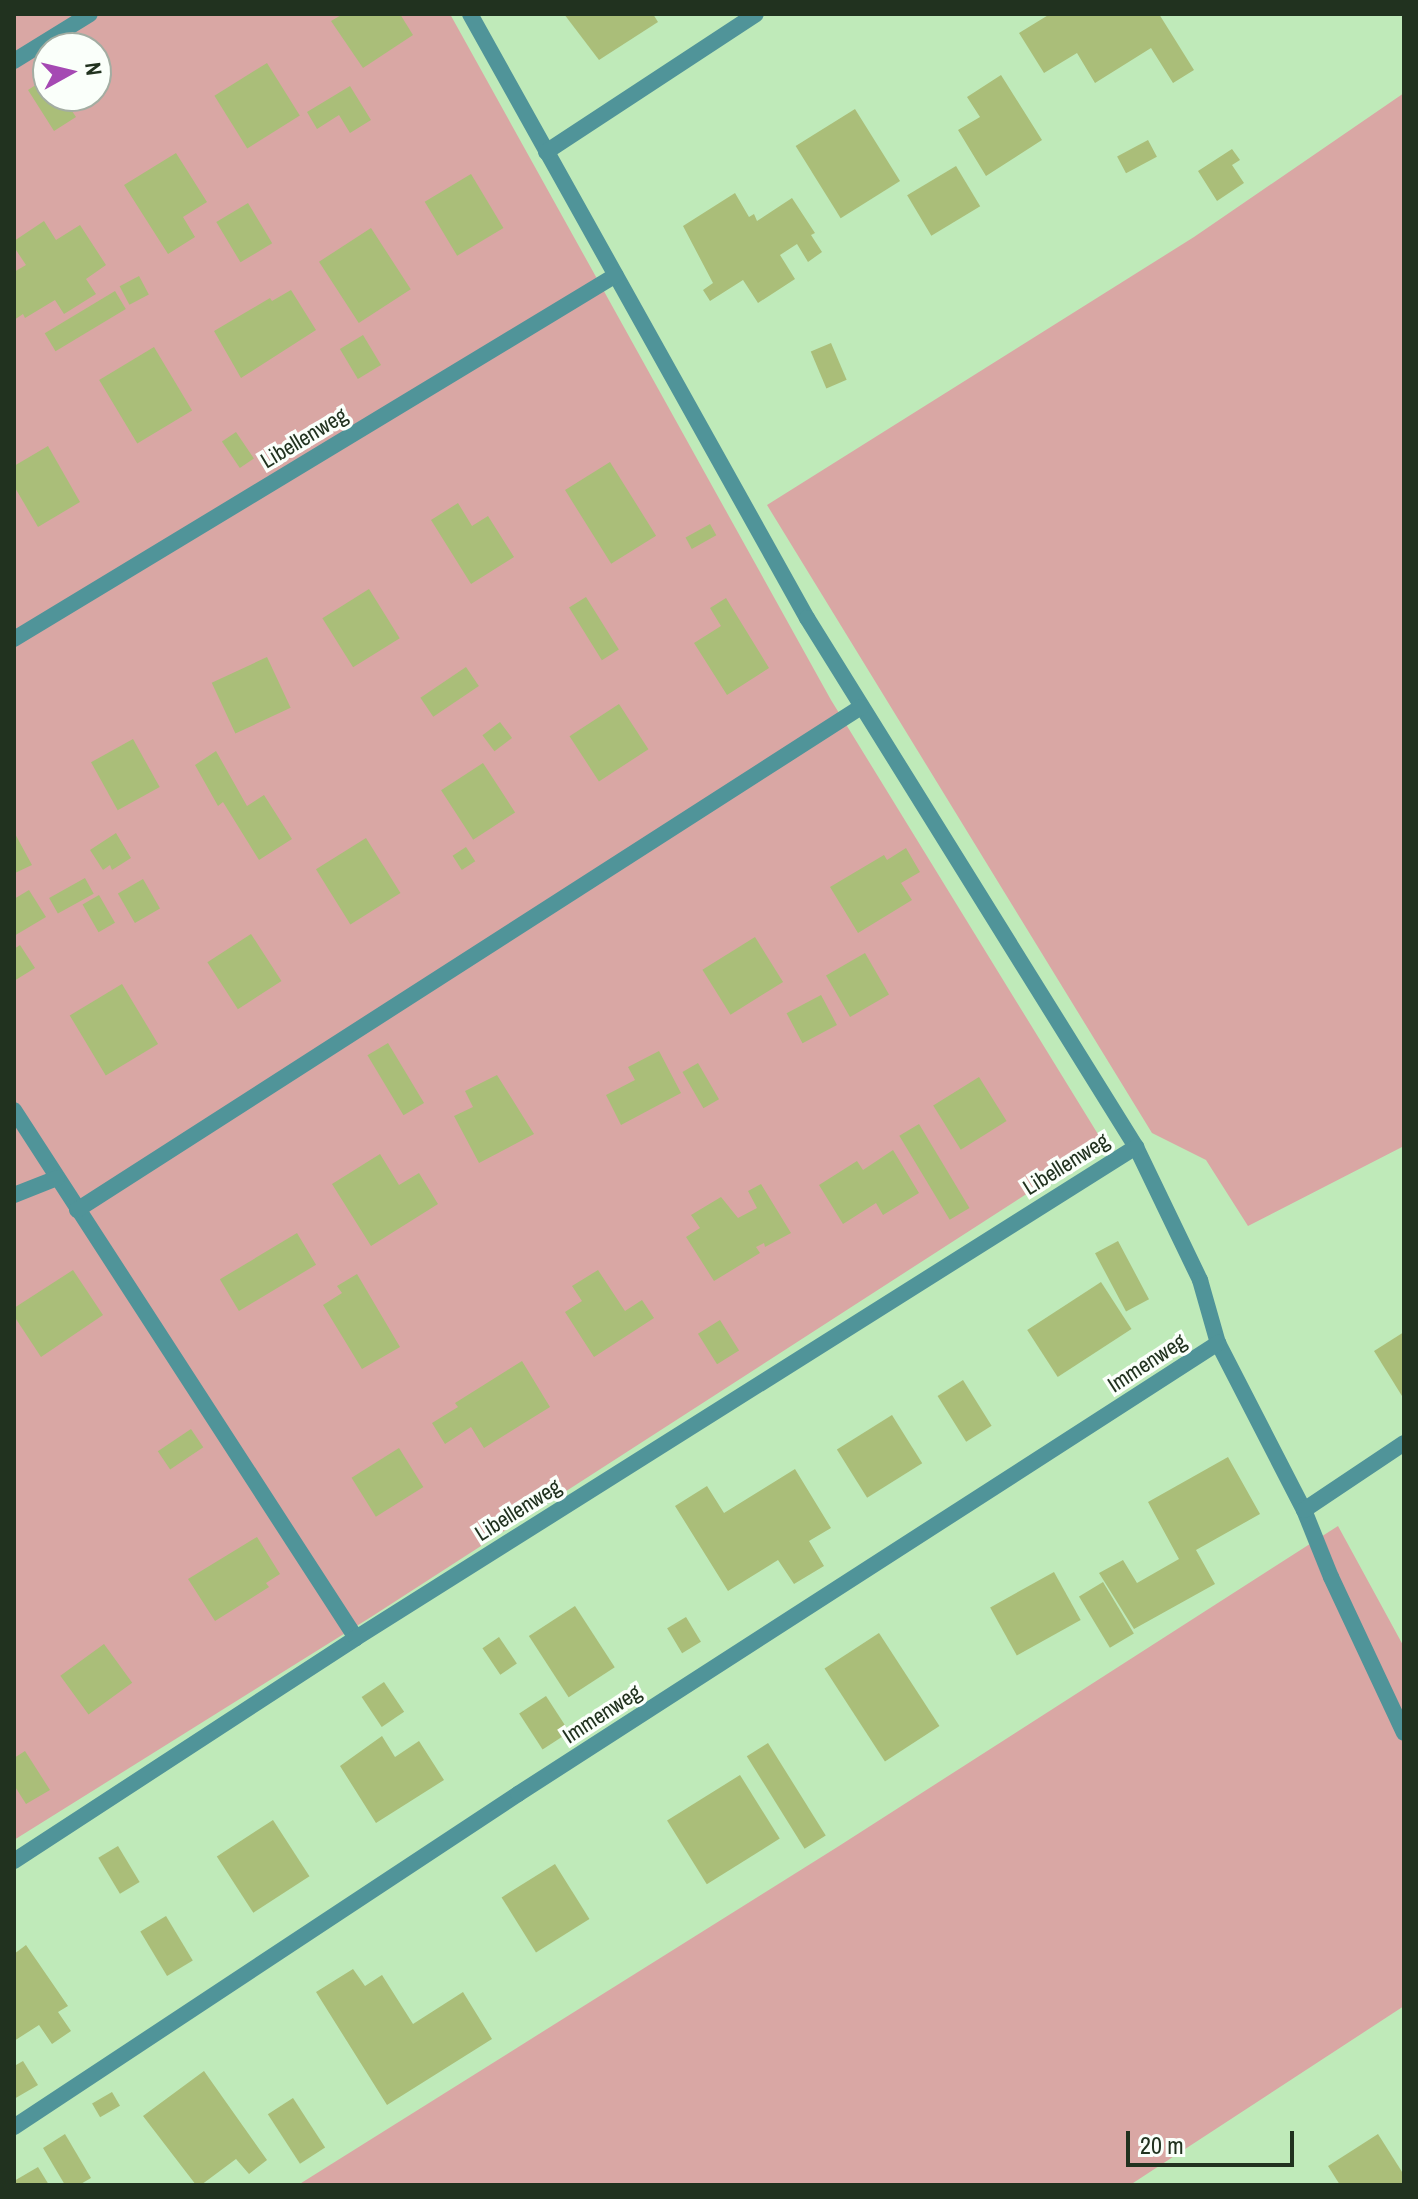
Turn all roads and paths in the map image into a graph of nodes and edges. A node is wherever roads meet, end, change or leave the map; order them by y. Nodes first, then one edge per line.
1 (90, 14) edge
2 (470, 14) edge
3 (756, 14) edge
4 (14, 61) edge
5 (546, 152) junction
6 (616, 275) junction
7 (14, 639) edge
8 (861, 707) junction
9 (14, 1110) edge
10 (1136, 1147) junction
11 (57, 1178) junction
12 (14, 1195) edge
13 (77, 1210) junction
14 (1218, 1343) junction
15 (1404, 1443) edge
16 (1304, 1510) junction
17 (356, 1638) junction
18 (1404, 1733) edge
19 (14, 1861) edge
20 (14, 2127) edge

1 - 4 street
2 - 5 street, Libellenweg
3 - 5 street
5 - 6 street, Libellenweg
6 - 7 street, Libellenweg
6 - 8 street, Libellenweg
8 - 10 street, Libellenweg
8 - 13 street
9 - 11 street
10 - 14 street, Libellenweg
10 - 17 street, Libellenweg
11 - 12 street
11 - 13 street
13 - 17 street
14 - 16 street, Libellenweg
14 - 20 street, Immenweg
15 - 16 street
16 - 18 street, Libellenweg
17 - 19 street

